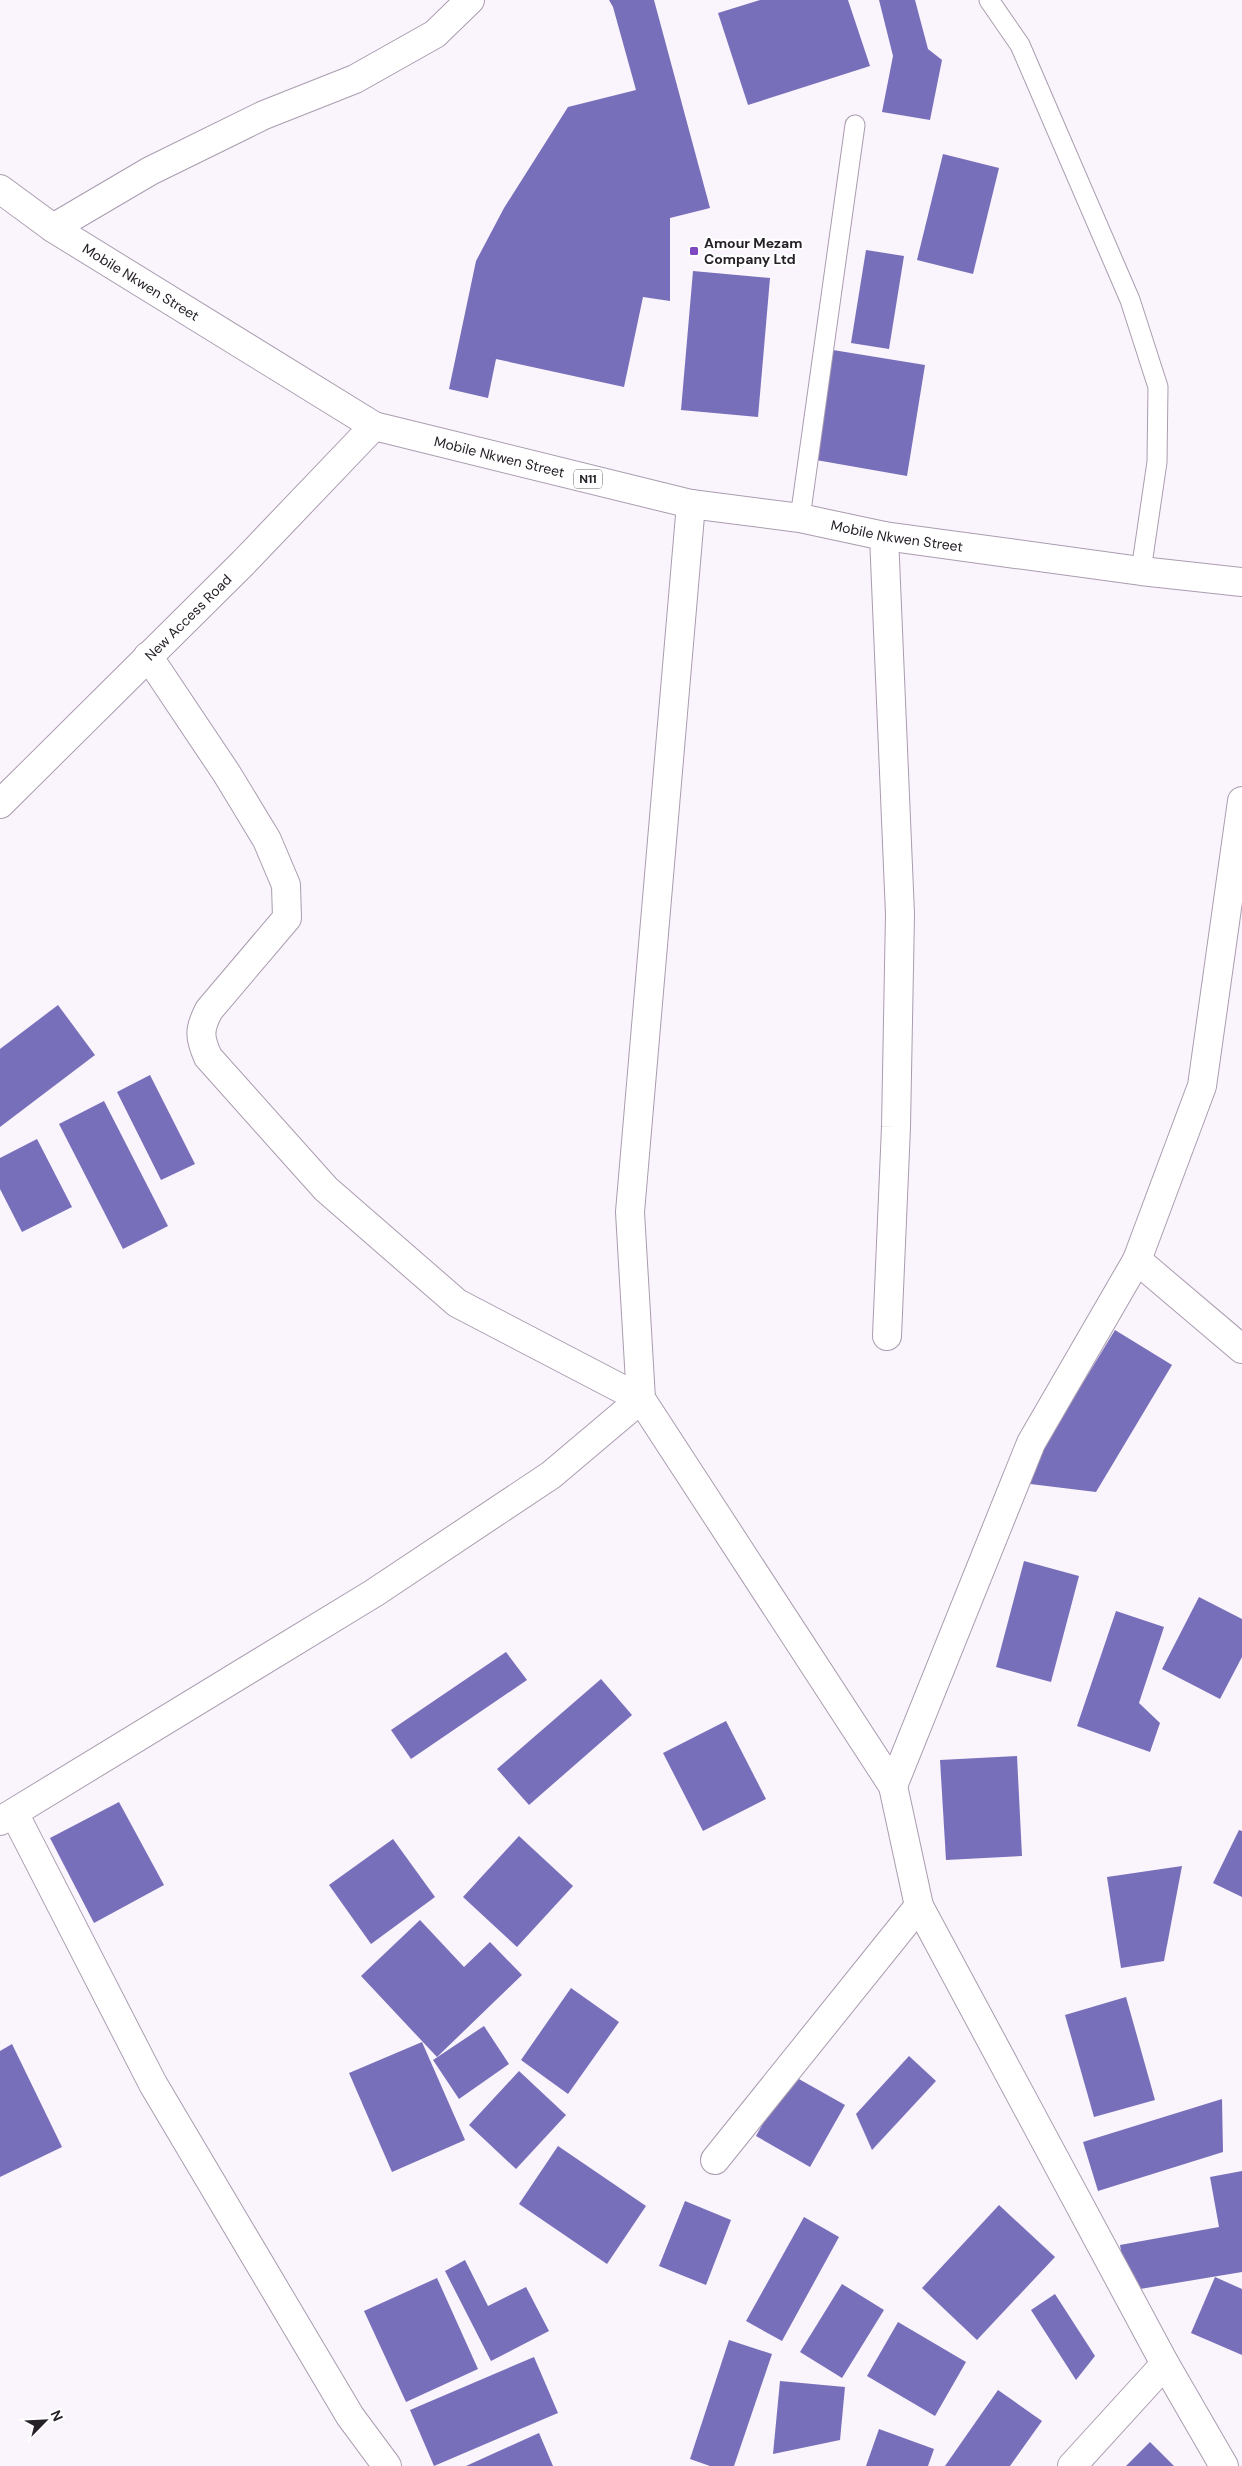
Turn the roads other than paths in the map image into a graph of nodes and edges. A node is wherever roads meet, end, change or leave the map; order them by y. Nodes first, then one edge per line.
1 (470, 0) edge
2 (989, 0) edge
3 (855, 125) dead end
4 (0, 189) edge
5 (53, 228) junction
6 (374, 426) junction
7 (691, 504) junction
8 (800, 518) junction
9 (884, 536) junction
10 (1141, 571) junction
11 (1242, 582) edge
12 (148, 656) junction
13 (1242, 801) edge
14 (0, 804) edge
15 (1137, 1260) junction
16 (887, 1336) dead end
17 (1242, 1349) edge
18 (641, 1399) junction
19 (893, 1786) junction
20 (7, 1817) edge
21 (919, 1906) junction
22 (715, 2160) dead end
23 (1165, 2364) junction
24 (387, 2466) edge
25 (1072, 2466) edge
26 (1224, 2466) edge

1 - 5 main road
2 - 10 lane
3 - 8 lane
4 - 5 main road, Mobile Nkwen Street / N11
5 - 6 main road, Mobile Nkwen Street / N11
6 - 7 main road, Mobile Nkwen Street / N11
6 - 12 main road, New Access Road
7 - 8 main road, Mobile Nkwen Street / N11
7 - 18 main road
8 - 9 main road, Mobile Nkwen Street / N11
9 - 10 main road, Mobile Nkwen Street / N11
9 - 16 main road
10 - 11 main road, Mobile Nkwen Street / N11
12 - 14 main road, New Access Road
12 - 18 main road
13 - 15 main road
15 - 17 main road
15 - 19 main road
18 - 19 main road
18 - 20 main road
19 - 21 main road
20 - 24 main road
21 - 22 main road
21 - 23 main road
23 - 25 main road
23 - 26 main road

